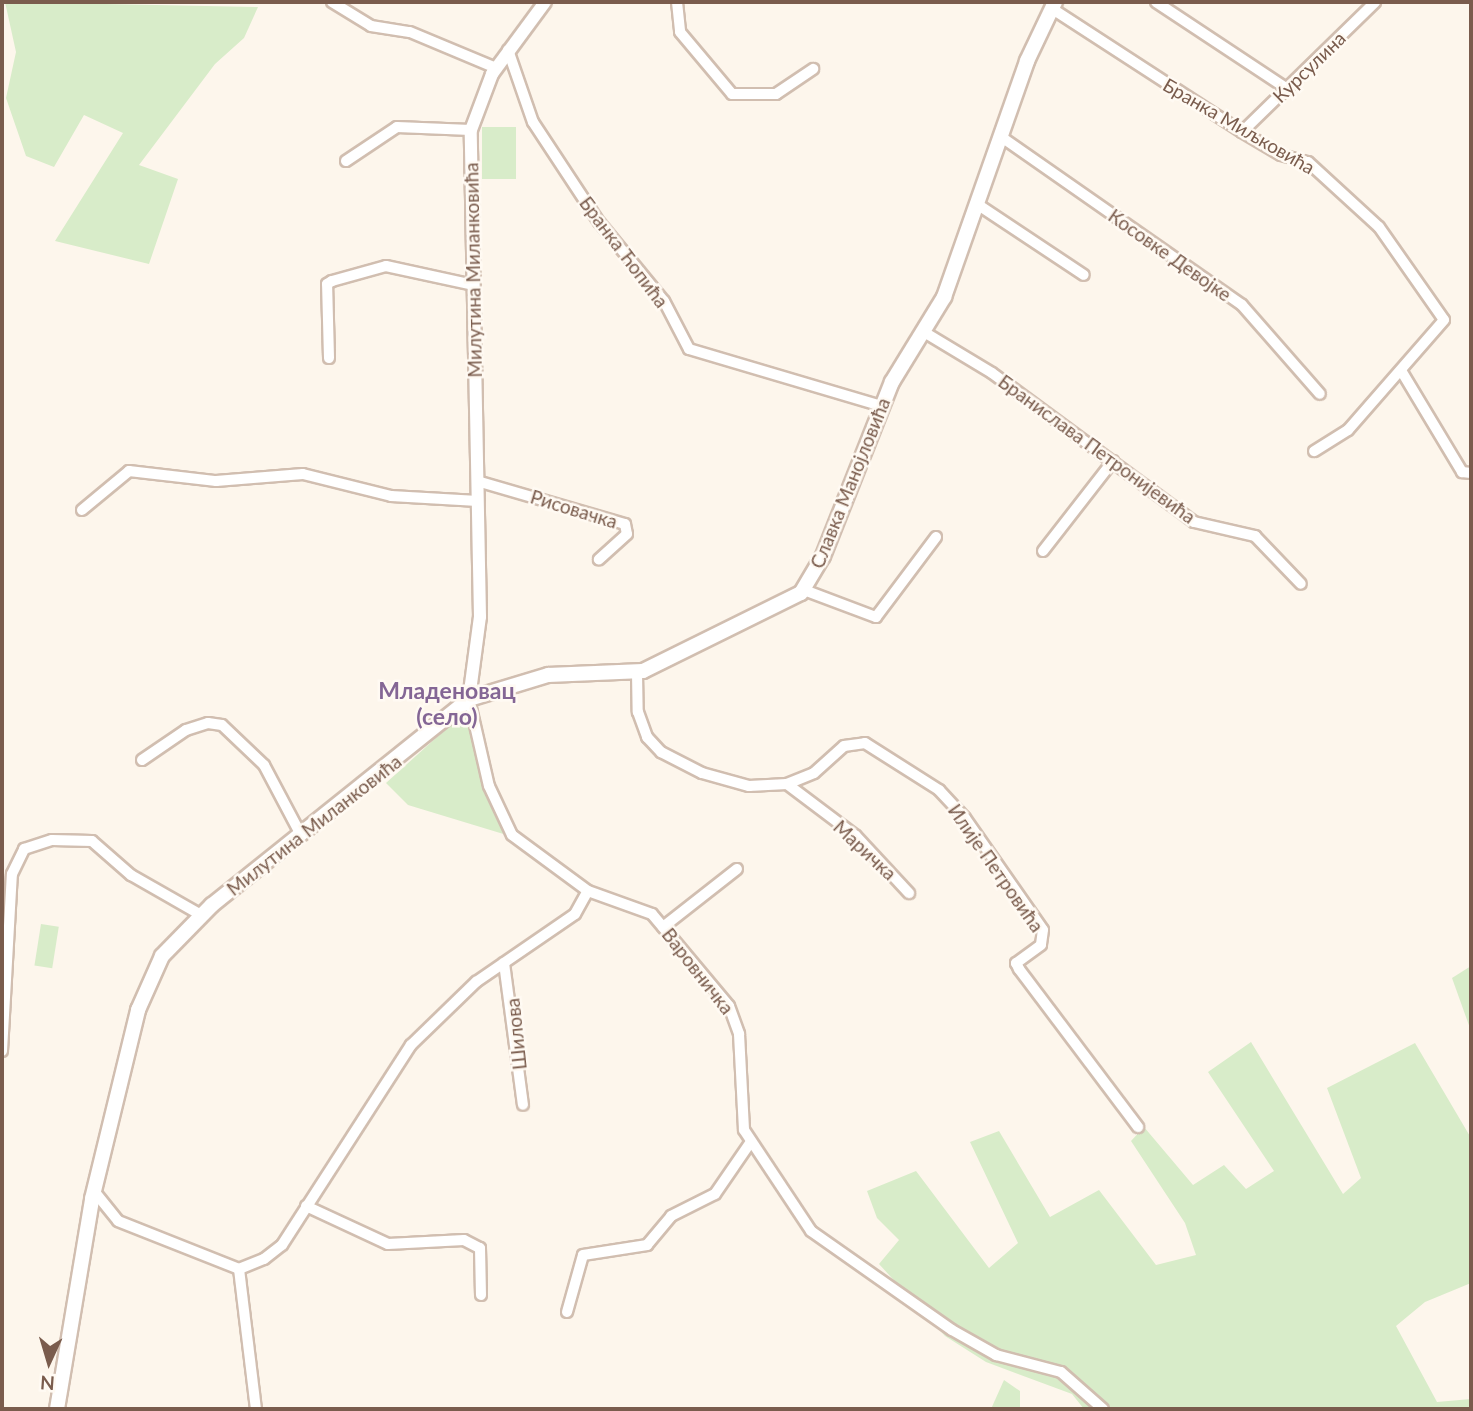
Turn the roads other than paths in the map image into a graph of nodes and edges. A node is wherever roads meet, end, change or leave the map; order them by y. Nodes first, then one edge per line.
1 (332, 2) edge
2 (545, 2) edge
3 (677, 2) edge
4 (1156, 2) edge
5 (1375, 2) edge
6 (1053, 5) edge
7 (508, 51) junction
8 (496, 68) junction
9 (813, 69) dead end
10 (1286, 88) junction
11 (471, 130) junction
12 (1242, 132) junction
13 (1000, 136) junction
14 (346, 161) dead end
15 (976, 204) junction
16 (1084, 275) dead end
17 (473, 285) junction
18 (924, 332) junction
19 (329, 358) dead end
20 (1402, 372) junction
21 (1320, 394) dead end
22 (881, 407) junction
23 (1314, 451) dead end
24 (1113, 461) junction
25 (1471, 473) edge
26 (477, 481) junction
27 (478, 501) junction
28 (82, 510) dead end
29 (936, 537) dead end
30 (1043, 551) dead end
31 (599, 559) dead end
32 (1301, 584) dead end
33 (804, 590) junction
34 (637, 673) junction
35 (469, 699) junction
36 (142, 760) dead end
37 (787, 784) junction
38 (301, 835) junction
39 (737, 869) dead end
40 (588, 891) junction
41 (909, 893) dead end
42 (201, 915) junction
43 (663, 927) junction
44 (504, 963) junction
45 (2, 1051) edge
46 (523, 1105) dead end
47 (1138, 1127) dead end
48 (750, 1143) junction
49 (94, 1191) junction
50 (306, 1206) junction
51 (239, 1269) junction
52 (481, 1295) dead end
53 (567, 1312) dead end
54 (57, 1409) edge
55 (256, 1409) edge
56 (1103, 1409) edge

1 - 8 street
2 - 7 street, Милутина Миланковића
3 - 9 street
4 - 10 street
5 - 10 street, Курсулина
6 - 12 street, Бранка Миљковића
6 - 13 main road, Славка Манојловића
7 - 8 street, Милутина Миланковића
7 - 22 street, Бранка Ћопића
8 - 11 street, Милутина Миланковића
10 - 12 street, Курсулина
11 - 14 street
11 - 17 street, Милутина Миланковића
12 - 20 street, Бранка Миљковића
13 - 15 main road, Славка Манојловића
13 - 21 street, Косовке Девојке
15 - 16 street
15 - 18 main road, Славка Манојловића
17 - 19 street
17 - 26 street, Милутина Миланковића
18 - 22 main road, Славка Манојловића
18 - 24 street, Бранислава Петронијевића
20 - 23 street, Бранка Миљковића
20 - 25 street
22 - 33 main road, Славка Манојловића
24 - 30 street
24 - 32 street, Бранислава Петронијевића
26 - 27 street, Милутина Миланковића
26 - 31 street, Рисовачка
27 - 28 street
27 - 35 street, Милутина Миланковића
29 - 33 street
33 - 34 main road, Славка Манојловића
34 - 35 main road, Славка Манојловића
34 - 37 street, Илије Петровића
35 - 38 main road, Милутина Миланковића
35 - 40 street, Варовничка
36 - 38 street
37 - 41 street, Маричка
37 - 47 street, Илије Петровића
38 - 42 main road, Милутина Миланковића
39 - 43 street
40 - 43 street, Варовничка
40 - 44 street
42 - 45 street
42 - 49 main road, Милутина Миланковића
43 - 48 street, Варовничка
44 - 46 street, Шилова
44 - 50 street
48 - 53 street
48 - 56 street, Варовничка
49 - 51 street
49 - 54 main road, Милутина Миланковића
50 - 51 street
50 - 52 street
51 - 55 street

